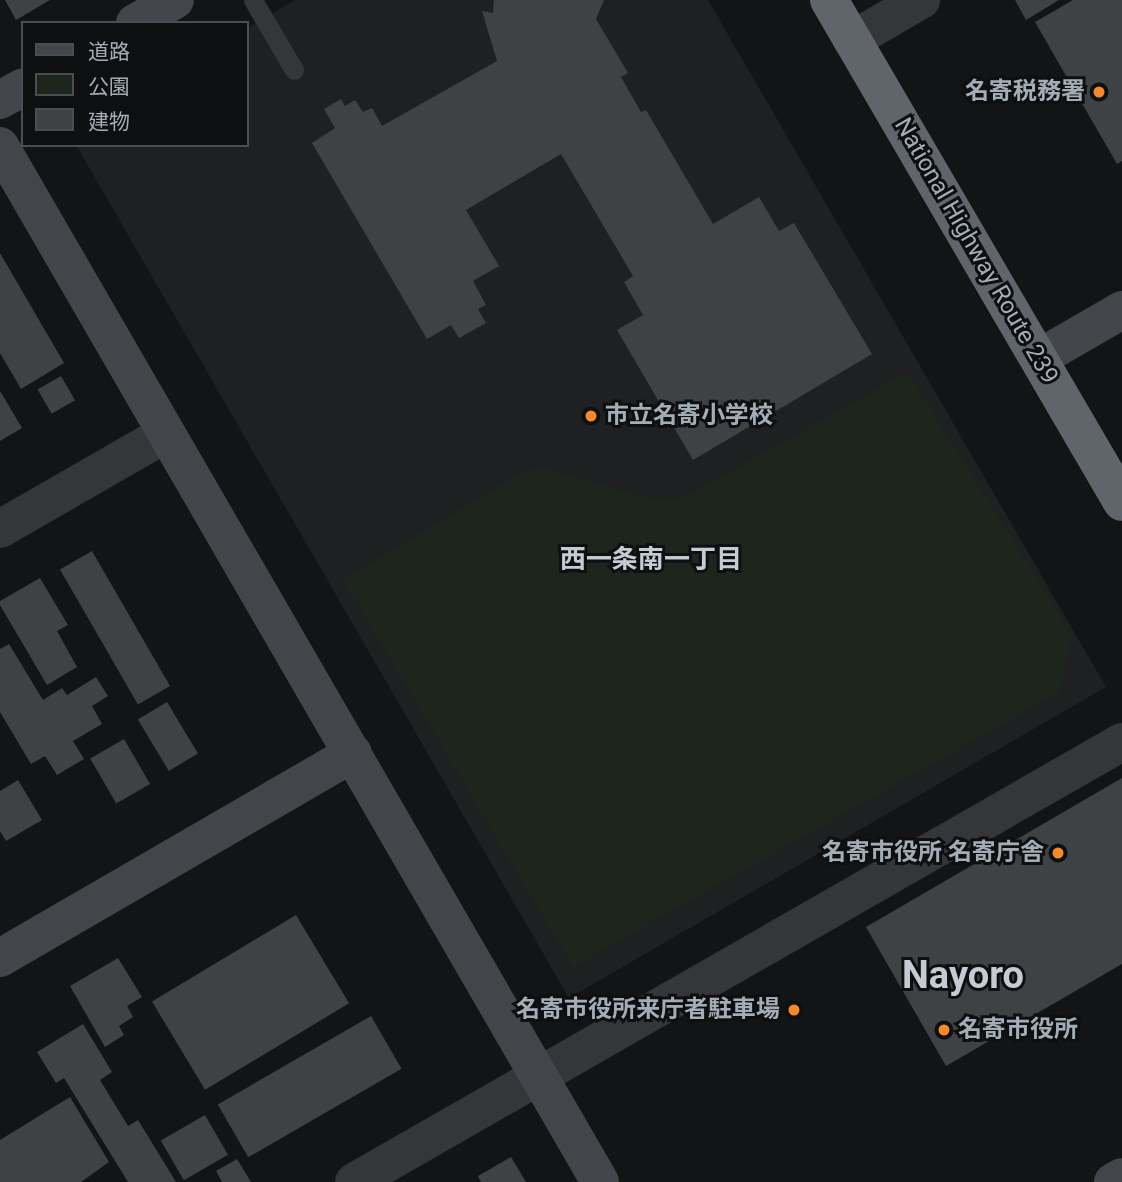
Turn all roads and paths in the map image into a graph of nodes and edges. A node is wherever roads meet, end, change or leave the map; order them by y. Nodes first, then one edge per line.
1 (175, 0) edge
2 (253, 0) edge
3 (829, 0) edge
4 (921, 0) edge
5 (138, 21) edge
6 (852, 40) junction
7 (294, 71) dead end
8 (21, 88) edge
9 (0, 100) edge
10 (0, 146) edge
11 (1122, 310) edge
12 (1040, 358) junction
13 (165, 434) junction
14 (1122, 502) edge
15 (0, 529) edge
16 (1122, 742) edge
17 (353, 754) junction
18 (0, 958) edge
19 (538, 1076) junction
20 (1122, 1177) edge
21 (354, 1182) edge
22 (600, 1182) edge
23 (1113, 1182) edge

1 - 5 street
2 - 7 lane
3 - 6 highway, National Highway Route 239
4 - 6 street
6 - 12 highway, National Highway Route 239
8 - 9 street
10 - 13 street
11 - 12 street
12 - 14 highway, National Highway Route 239
13 - 15 street
13 - 17 street
16 - 19 street
17 - 18 street
17 - 19 street
19 - 21 street
19 - 22 street
20 - 23 street

